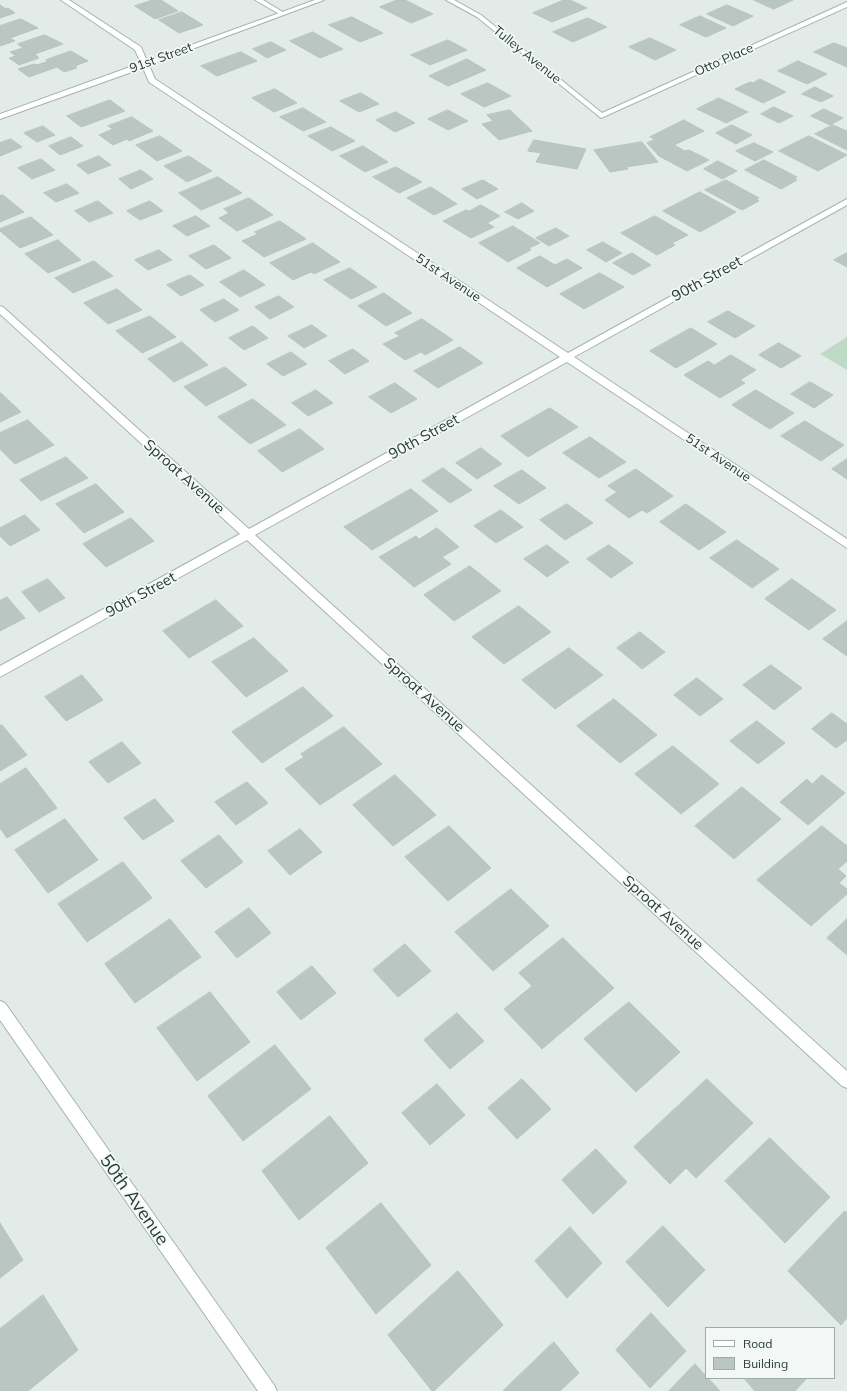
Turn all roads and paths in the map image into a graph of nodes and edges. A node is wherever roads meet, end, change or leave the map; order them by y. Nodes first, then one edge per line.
1 (64, 0) edge
2 (258, 0) edge
3 (321, 0) edge
4 (449, 0) edge
5 (847, 4) edge
6 (283, 14) junction
7 (144, 64) junction
8 (601, 116) joint
9 (0, 117) edge
10 (847, 202) edge
11 (0, 309) edge
12 (567, 357) junction
13 (248, 535) junction
14 (847, 544) edge
15 (0, 672) edge
16 (0, 1008) edge
17 (847, 1081) edge
18 (268, 1391) edge

1 - 7 street, 51st Avenue
2 - 6 street
3 - 6 street, 91st Street
4 - 8 street, Tulley Avenue
5 - 8 street, Otto Place
6 - 7 street, 91st Street
7 - 9 street, 91st Street
7 - 12 street, 51st Avenue
10 - 12 street, 90th Street
11 - 13 street, Sproat Avenue
12 - 13 street, 90th Street
12 - 14 street, 51st Avenue
13 - 15 street, 90th Street
13 - 17 street, Sproat Avenue
16 - 18 street, 50th Avenue

